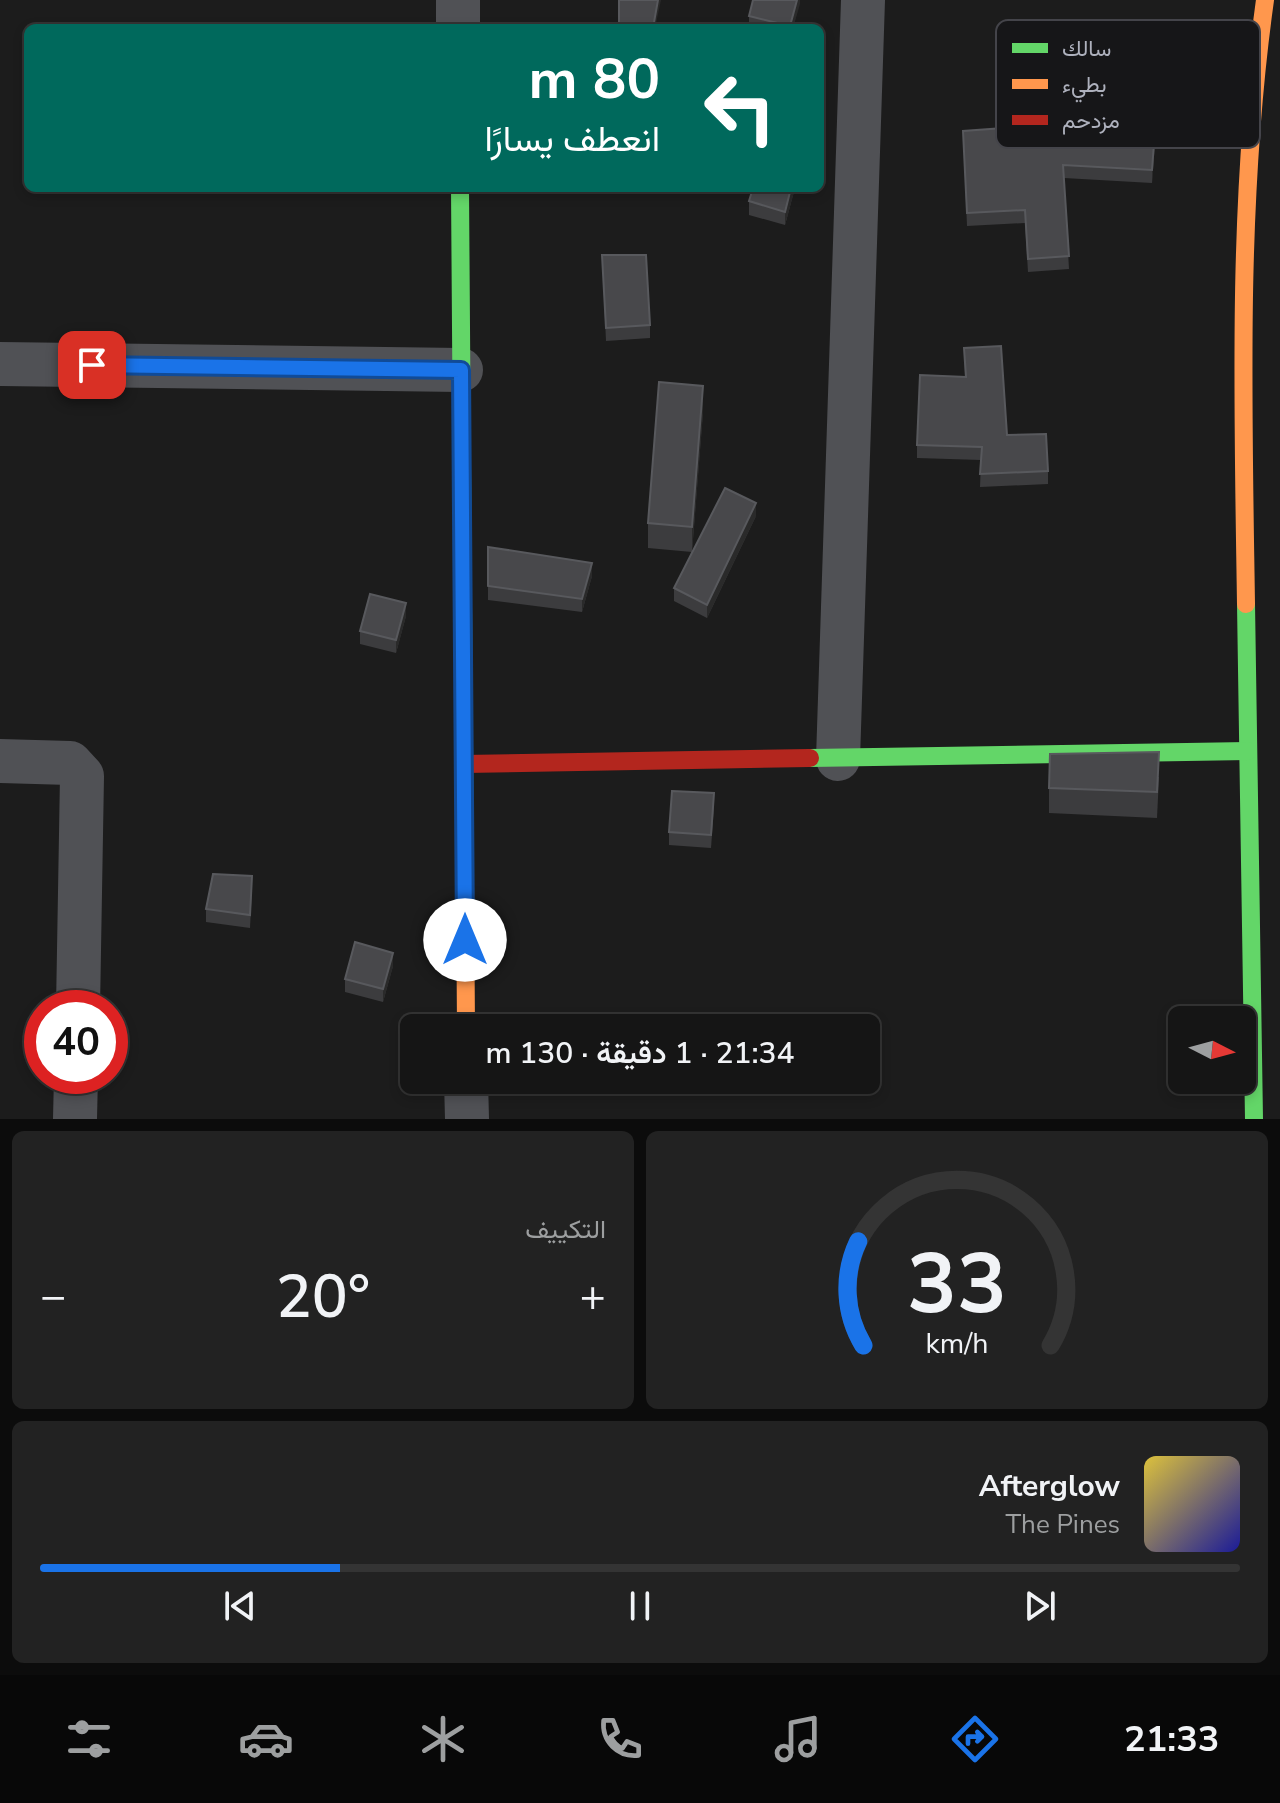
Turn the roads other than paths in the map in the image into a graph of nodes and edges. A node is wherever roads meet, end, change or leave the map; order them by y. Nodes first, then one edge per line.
1 (458, 0) edge
2 (863, 0) edge
3 (1265, 0) edge
4 (458, 24) edge
5 (1260, 36) edge
6 (1250, 148) edge
7 (460, 192) edge
8 (0, 364) edge
9 (461, 370) junction
10 (1248, 751) junction
11 (838, 759) junction
12 (0, 761) edge
13 (464, 764) junction
14 (78, 990) edge
15 (466, 1014) edge
16 (76, 1094) edge
17 (466, 1094) edge
18 (75, 1119) edge
19 (467, 1119) edge
20 (1254, 1119) edge

1 - 4 street
2 - 11 street
3 - 5 street
6 - 10 street
7 - 9 street
8 - 9 street
9 - 13 street
10 - 11 street
10 - 20 street
11 - 13 street
12 - 14 street
13 - 15 street
16 - 18 street
17 - 19 street

